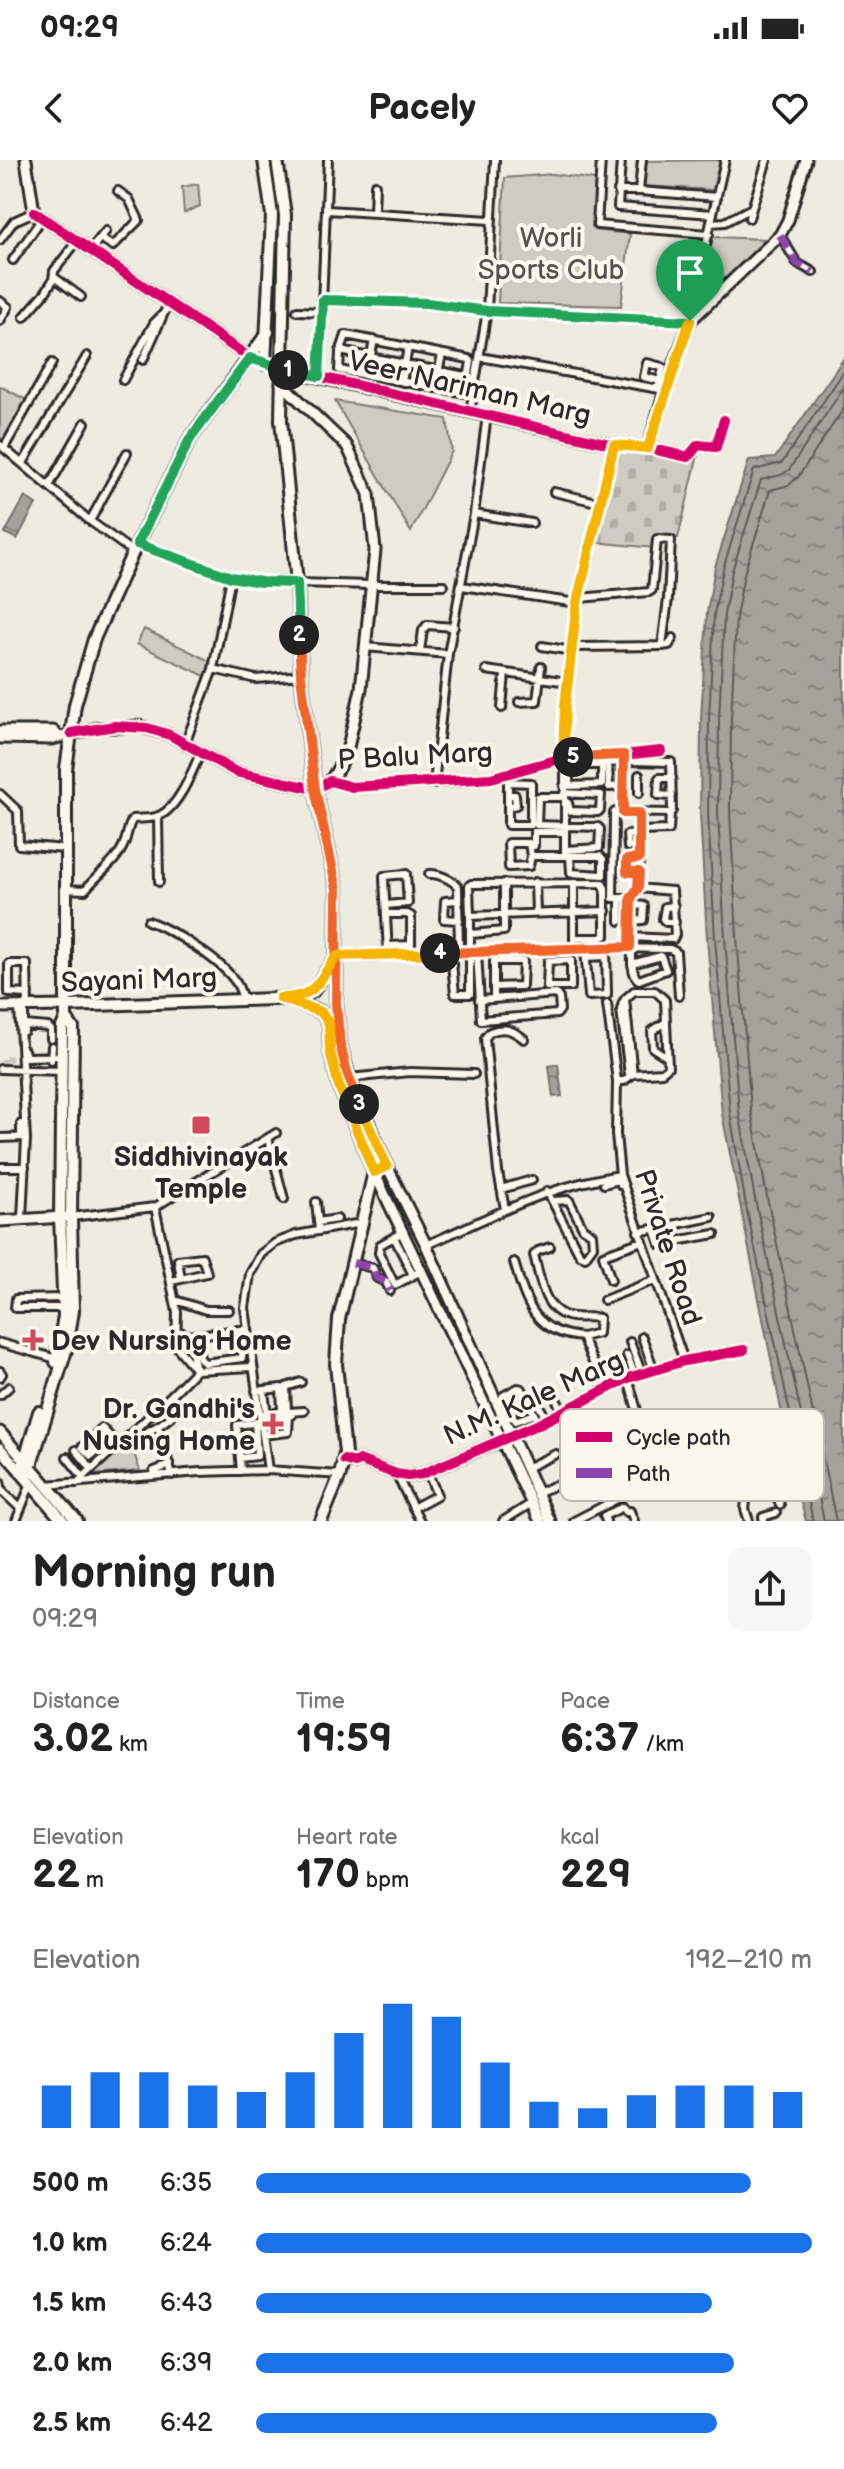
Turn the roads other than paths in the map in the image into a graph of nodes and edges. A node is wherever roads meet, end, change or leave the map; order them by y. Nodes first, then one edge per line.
1 (26, 160) edge
2 (264, 160) edge
3 (277, 160) edge
4 (328, 160) edge
5 (495, 160) edge
6 (601, 160) edge
7 (621, 160) edge
8 (642, 160) edge
9 (725, 160) edge
10 (767, 160) edge
11 (806, 160) edge
12 (375, 185) dead end
13 (118, 191) dead end
14 (618, 191) junction
15 (639, 191) junction
16 (717, 197) junction
17 (752, 208) junction
18 (327, 210) junction
19 (374, 212) junction
20 (39, 214) junction
21 (713, 214) junction
22 (749, 218) dead end
23 (490, 220) junction
24 (711, 223) junction
25 (106, 231) dead end
26 (709, 234) junction
27 (780, 235) junction
28 (100, 238) junction
29 (0, 240) edge
30 (78, 240) junction
31 (91, 249) junction
32 (13, 260) dead end
33 (813, 272) dead end
34 (54, 277) junction
35 (81, 297) dead end
36 (323, 300) junction
37 (0, 301) edge
38 (168, 304) junction
39 (702, 310) junction
40 (297, 311) dead end
41 (487, 311) junction
42 (323, 312) junction
43 (162, 315) junction
44 (24, 317) dead end
45 (0, 321) edge
46 (690, 321) junction
47 (268, 332) junction
48 (374, 340) junction
49 (408, 347) junction
50 (338, 351) junction
51 (442, 354) junction
52 (87, 356) dead end
53 (480, 357) junction
54 (250, 358) junction
55 (371, 358) junction
56 (143, 360) dead end
57 (52, 363) dead end
58 (265, 364) junction
59 (405, 364) junction
60 (282, 369) junction
61 (438, 371) junction
62 (367, 375) junction
63 (319, 376) junction
64 (472, 378) junction
65 (123, 380) dead end
66 (402, 382) junction
67 (281, 383) junction
68 (661, 386) junction
69 (435, 388) junction
70 (470, 412) junction
71 (488, 415) junction
72 (724, 420) dead end
73 (85, 423) dead end
74 (614, 445) junction
75 (2, 447) edge
76 (648, 448) junction
77 (127, 453) dead end
78 (23, 463) junction
79 (49, 486) junction
80 (554, 492) dead end
81 (601, 503) junction
82 (474, 514) junction
83 (90, 521) junction
84 (532, 523) dead end
85 (135, 548) junction
86 (231, 577) junction
87 (297, 583) junction
88 (371, 585) junction
89 (444, 585) dead end
90 (462, 586) junction
91 (578, 600) junction
92 (423, 620) dead end
93 (454, 625) junction
94 (673, 638) dead end
95 (542, 646) dead end
96 (662, 646) junction
97 (365, 647) junction
98 (572, 649) junction
99 (420, 651) junction
100 (448, 654) junction
101 (541, 667) dead end
102 (213, 669) junction
103 (486, 670) dead end
104 (505, 673) junction
105 (301, 675) junction
106 (540, 678) junction
107 (568, 682) junction
108 (519, 702) dead end
109 (502, 708) dead end
110 (0, 731) edge
111 (71, 733) junction
112 (58, 736) junction
113 (0, 738) edge
114 (185, 744) junction
115 (201, 751) junction
116 (661, 751) dead end
117 (563, 758) junction
118 (622, 758) junction
119 (631, 761) dead end
120 (639, 775) dead end
121 (508, 778) junction
122 (672, 778) junction
123 (330, 781) junction
124 (434, 784) junction
125 (639, 785) junction
126 (624, 786) junction
127 (315, 789) junction
128 (566, 791) junction
129 (639, 793) dead end
130 (0, 794) edge
131 (672, 796) junction
132 (623, 813) junction
133 (639, 813) junction
134 (670, 813) junction
135 (158, 816) junction
136 (566, 829) junction
137 (639, 832) junction
138 (639, 847) junction
139 (65, 849) junction
140 (567, 853) junction
141 (532, 856) junction
142 (639, 858) junction
143 (639, 872) junction
144 (429, 874) dead end
145 (159, 882) dead end
146 (535, 882) junction
147 (504, 883) junction
148 (574, 883) junction
149 (638, 888) junction
150 (67, 889) junction
151 (620, 898) junction
152 (458, 900) junction
153 (631, 901) junction
154 (386, 905) junction
155 (613, 911) junction
156 (574, 912) junction
157 (536, 913) junction
158 (386, 914) junction
159 (504, 915) junction
160 (470, 916) junction
161 (459, 920) junction
162 (148, 921) dead end
163 (620, 921) dead end
164 (631, 921) junction
165 (471, 934) junction
166 (630, 937) junction
167 (574, 938) junction
168 (450, 939) dead end
169 (459, 939) junction
170 (388, 946) junction
171 (630, 947) junction
172 (609, 948) junction
173 (560, 949) junction
174 (574, 949) junction
175 (585, 949) junction
176 (474, 952) junction
177 (455, 953) junction
178 (388, 955) junction
179 (337, 956) junction
180 (606, 956) junction
181 (586, 957) junction
182 (6, 958) dead end
183 (560, 960) junction
184 (632, 964) junction
185 (494, 987) junction
186 (28, 994) junction
187 (679, 996) dead end
188 (280, 998) junction
189 (243, 999) junction
190 (494, 999) junction
191 (479, 1000) junction
192 (607, 1004) dead end
193 (3, 1007) edge
194 (24, 1007) junction
195 (66, 1012) junction
196 (666, 1022) junction
197 (24, 1025) junction
198 (524, 1039) dead end
199 (667, 1057) junction
200 (56, 1061) junction
201 (2, 1068) edge
202 (22, 1071) junction
203 (474, 1074) dead end
204 (631, 1075) junction
205 (349, 1078) junction
206 (617, 1081) junction
207 (276, 1133) dead end
208 (23, 1137) junction
209 (0, 1138) edge
210 (268, 1138) junction
211 (387, 1166) junction
212 (0, 1167) edge
213 (25, 1167) junction
214 (374, 1172) junction
215 (620, 1175) junction
216 (603, 1185) junction
217 (621, 1187) junction
218 (501, 1189) junction
219 (547, 1191) junction
220 (535, 1196) junction
221 (284, 1199) dead end
222 (553, 1201) junction
223 (316, 1202) dead end
224 (155, 1207) junction
225 (505, 1209) junction
226 (65, 1217) junction
227 (712, 1217) dead end
228 (22, 1218) junction
229 (337, 1219) dead end
230 (694, 1220) junction
231 (0, 1221) edge
232 (318, 1222) junction
233 (361, 1223) junction
234 (655, 1229) junction
235 (319, 1231) junction
236 (638, 1232) junction
237 (398, 1234) junction
238 (715, 1234) dead end
239 (698, 1237) junction
240 (642, 1241) junction
241 (426, 1245) junction
242 (550, 1247) dead end
243 (514, 1262) dead end
244 (353, 1263) junction
245 (417, 1273) junction
246 (181, 1279) junction
247 (611, 1280) dead end
248 (655, 1280) junction
249 (171, 1281) junction
250 (391, 1288) junction
251 (175, 1300) junction
252 (604, 1300) dead end
253 (63, 1303) junction
254 (229, 1310) dead end
255 (248, 1329) junction
256 (176, 1330) junction
257 (582, 1337) junction
258 (642, 1337) dead end
259 (194, 1340) junction
260 (630, 1342) dead end
261 (0, 1343) edge
262 (245, 1343) junction
263 (744, 1350) dead end
264 (627, 1355) dead end
265 (57, 1359) junction
266 (197, 1359) junction
267 (235, 1360) junction
268 (684, 1361) junction
269 (222, 1365) junction
270 (210, 1366) junction
271 (252, 1367) junction
272 (236, 1368) junction
273 (653, 1368) junction
274 (196, 1370) junction
275 (0, 1371) edge
276 (636, 1374) junction
277 (0, 1377) edge
278 (301, 1382) dead end
279 (9, 1387) dead end
280 (605, 1390) junction
281 (256, 1391) junction
282 (264, 1392) dead end
283 (0, 1395) edge
284 (533, 1395) dead end
285 (555, 1399) dead end
286 (285, 1407) junction
287 (561, 1409) edge
288 (569, 1409) edge
289 (634, 1409) edge
290 (505, 1412) junction
291 (534, 1414) junction
292 (560, 1414) edge
293 (289, 1416) junction
294 (171, 1417) dead end
295 (260, 1419) junction
296 (547, 1420) junction
297 (539, 1424) junction
298 (158, 1426) junction
299 (0, 1432) edge
300 (143, 1434) dead end
301 (263, 1435) junction
302 (112, 1438) junction
303 (506, 1438) junction
304 (117, 1444) junction
305 (27, 1447) junction
306 (0, 1448) edge
307 (15, 1449) junction
308 (76, 1450) dead end
309 (98, 1450) junction
310 (556, 1454) dead end
311 (67, 1457) dead end
312 (104, 1457) junction
313 (240, 1458) junction
314 (349, 1458) junction
315 (170, 1465) junction
316 (90, 1466) junction
317 (526, 1468) junction
318 (268, 1470) junction
319 (154, 1471) dead end
320 (241, 1471) junction
321 (427, 1471) junction
322 (27, 1472) junction
323 (396, 1474) junction
324 (172, 1475) junction
325 (340, 1475) junction
326 (79, 1477) junction
327 (0, 1481) edge
328 (560, 1483) edge
329 (62, 1484) junction
330 (42, 1488) junction
331 (537, 1493) junction
332 (27, 1496) junction
333 (57, 1497) junction
334 (613, 1501) edge
335 (745, 1501) edge
336 (777, 1501) edge
337 (532, 1503) junction
338 (609, 1503) junction
339 (413, 1508) junction
340 (21, 1509) junction
341 (613, 1511) junction
342 (16, 1521) edge
343 (63, 1521) edge
344 (77, 1521) edge
345 (321, 1521) edge
346 (420, 1521) edge
347 (503, 1521) edge
348 (540, 1521) edge
349 (550, 1521) edge
350 (574, 1521) edge
351 (606, 1521) edge
352 (634, 1521) edge
353 (749, 1521) edge
354 (764, 1521) edge

1 - 20 street
2 - 47 main road
3 - 60 main road
4 - 18 street
5 - 23 street
6 - 26 street
7 - 14 street
8 - 15 street
9 - 16 street
10 - 17 street
11 - 27 street
12 - 19 street
13 - 28 street
14 - 15 street
14 - 21 street
15 - 16 street
16 - 21 street
17 - 22 street
17 - 24 street
18 - 19 street
18 - 36 street
19 - 23 street
20 - 29 street
20 - 30 street, Veer Nariman Marg
20 - 32 street
21 - 24 street
23 - 41 street
24 - 26 street
25 - 28 street
26 - 39 street
27 - 33 street
27 - 39 street
28 - 31 street
30 - 31 street, Veer Nariman Marg
30 - 34 street
31 - 38 street, Veer Nariman Marg
34 - 35 street
34 - 44 street
36 - 41 street
36 - 42 street
37 - 45 street
38 - 43 street
38 - 54 street, Veer Nariman Marg
39 - 46 street
40 - 42 street
41 - 46 street
41 - 53 street
42 - 63 street
43 - 56 street
43 - 65 street
46 - 68 street
47 - 54 main road
47 - 58 main road
48 - 49 street
48 - 50 street
48 - 55 street
49 - 51 street
49 - 59 street
50 - 55 street
50 - 62 street
51 - 61 street
51 - 64 street
52 - 78 street
53 - 64 street
53 - 68 street
54 - 58 street, Veer Nariman Marg
54 - 85 main road
55 - 59 street
55 - 62 street
57 - 75 street
58 - 60 street, Veer Nariman Marg
59 - 61 street
59 - 66 street
60 - 63 street, Veer Nariman Marg
60 - 67 main road
61 - 64 street
61 - 69 street
62 - 66 street
63 - 70 street, Veer Nariman Marg
64 - 69 street
64 - 70 street
66 - 69 street
67 - 87 main road
67 - 88 street
68 - 76 street
70 - 71 street, Veer Nariman Marg
71 - 74 street, Veer Nariman Marg
71 - 82 street
72 - 76 street
73 - 79 street
74 - 76 street, Veer Nariman Marg
74 - 81 street
75 - 78 street
77 - 83 street
78 - 79 street
79 - 83 street
80 - 81 street
81 - 91 street
82 - 84 street
82 - 90 street
83 - 85 street
85 - 86 street
85 - 111 main road
86 - 87 street
86 - 102 street
87 - 88 street
87 - 105 main road
88 - 89 street
88 - 97 street
90 - 91 street
90 - 93 street
91 - 96 street
91 - 98 street
92 - 93 street
93 - 99 street
93 - 100 street
94 - 96 street
95 - 98 street
96 - 98 street
97 - 99 street
97 - 123 street
98 - 107 street
99 - 100 street
100 - 124 street
101 - 106 street
102 - 105 street
102 - 114 street
103 - 104 street
104 - 106 street
104 - 109 street
105 - 127 main road
106 - 107 street
106 - 108 street
107 - 117 street
110 - 112 street
111 - 112 street
111 - 114 street
111 - 139 main road
112 - 113 street
114 - 115 street
115 - 127 street
115 - 135 street
116 - 118 street, P Balu Marg
117 - 118 street, P Balu Marg
117 - 121 street, P Balu Marg
117 - 128 street
118 - 126 street
119 - 122 street
120 - 125 street
121 - 121 street
121 - 124 street, P Balu Marg
122 - 131 street
122 - 131 street
123 - 124 street, P Balu Marg
123 - 127 street, P Balu Marg
125 - 126 street
125 - 129 street
126 - 132 street
127 - 179 main road
128 - 128 street
128 - 128 street
128 - 136 street
128 - 136 street
130 - 139 street
131 - 134 street
132 - 133 street
132 - 151 street
133 - 134 street
133 - 137 street
134 - 137 street
135 - 145 street
135 - 150 street
136 - 140 street
136 - 140 street
136 - 141 street
137 - 138 street
137 - 138 street
138 - 142 street
139 - 150 main road
140 - 140 street
140 - 141 street
141 - 141 street
142 - 143 street
142 - 143 street
143 - 149 street
144 - 152 street
146 - 147 street
146 - 148 street
146 - 157 street
147 - 159 street
147 - 160 street
148 - 155 street
148 - 156 street
149 - 153 street
149 - 166 street
150 - 195 main road
151 - 153 street
151 - 155 street
152 - 161 street
152 - 161 street
153 - 164 street
153 - 164 street
154 - 154 street
154 - 158 street
155 - 156 street
155 - 163 street
155 - 167 street
156 - 157 street
156 - 167 street
157 - 159 street
158 - 170 street
158 - 170 street
159 - 160 street
159 - 165 street
160 - 165 street
161 - 169 street
162 - 189 street
164 - 166 street
165 - 176 street
166 - 171 street
167 - 174 street
168 - 169 street
169 - 177 street
170 - 178 street
171 - 172 street
171 - 184 street
171 - 187 street
172 - 175 street
172 - 180 street
173 - 174 street
173 - 176 street
173 - 183 street
174 - 175 street
175 - 181 street
176 - 177 street
176 - 177 street
176 - 191 street
177 - 178 street
178 - 179 street
179 - 188 main road
179 - 205 main road
180 - 181 street
180 - 181 street
182 - 193 street
183 - 183 street
184 - 184 street
185 - 185 street
185 - 190 street
186 - 186 street
186 - 194 street
188 - 189 main road, Sayani Marg
188 - 214 main road
189 - 195 main road, Sayani Marg
190 - 191 street
190 - 191 street
192 - 206 street, Private Road
193 - 194 street, Sayani Marg
194 - 195 street, Sayani Marg
194 - 197 street
194 - 202 street
195 - 200 main road
195 - 226 main road
196 - 199 street
196 - 199 street
196 - 204 street
197 - 200 street
197 - 200 street
198 - 218 street
199 - 204 street
200 - 202 street
200 - 226 main road
201 - 202 street
202 - 208 street
203 - 205 street
204 - 206 street
205 - 211 main road
206 - 215 street, Private Road
207 - 210 street
208 - 209 street
208 - 213 street
210 - 221 street
210 - 224 street
211 - 214 main road
211 - 241 street
212 - 213 street
213 - 228 street
214 - 233 main road
214 - 237 street
215 - 216 street
215 - 217 street, Private Road
216 - 217 street
216 - 219 street
217 - 236 street, Private Road
218 - 220 street
218 - 225 street
219 - 220 street
219 - 222 street
220 - 225 street
222 - 222 street
223 - 232 street
224 - 226 street
224 - 249 street
225 - 241 street
226 - 228 street
226 - 253 main road
226 - 322 main road
227 - 230 street
228 - 231 street
229 - 232 street
230 - 234 street
230 - 239 street
232 - 235 street
233 - 235 street
233 - 244 main road
234 - 236 street
234 - 239 street
235 - 255 street
236 - 240 street, Private Road
237 - 245 street
237 - 250 street
238 - 239 street
240 - 247 street
240 - 248 street, Private Road
241 - 290 street
242 - 257 street
243 - 257 street
244 - 250 street
244 - 314 main road
245 - 250 street
245 - 303 street
246 - 246 street
246 - 249 street
248 - 252 street
248 - 268 street, Private Road
249 - 251 street
251 - 254 street
251 - 256 street
253 - 253 street
253 - 265 main road
255 - 259 street
255 - 262 street
256 - 259 street
256 - 274 street
257 - 280 street
258 - 273 street
259 - 266 street
260 - 276 street
261 - 265 street
262 - 267 street
262 - 271 street
263 - 268 street, N.M. Kale Marg
264 - 276 street
265 - 305 main road
266 - 270 street
266 - 274 street
267 - 269 street
267 - 272 street
268 - 273 street, N.M. Kale Marg
269 - 270 street
269 - 272 street
270 - 274 street
271 - 272 street
271 - 281 street
273 - 276 street, N.M. Kale Marg
274 - 304 street
275 - 277 street
276 - 280 street, N.M. Kale Marg
276 - 289 street
278 - 286 street
279 - 283 street
280 - 288 street, N.M. Kale Marg
281 - 286 street
281 - 295 street
282 - 295 street
284 - 296 street
285 - 287 street
286 - 293 street
286 - 295 street
290 - 291 street
290 - 291 street
290 - 303 street
291 - 297 street
292 - 296 street, N.M. Kale Marg
293 - 295 street
293 - 301 street
294 - 298 street
295 - 301 street
295 - 313 street
295 - 313 street
296 - 297 street, N.M. Kale Marg
297 - 303 street, N.M. Kale Marg
298 - 300 street
298 - 315 street
299 - 307 street
301 - 318 street
302 - 304 street
302 - 309 street
302 - 309 street
303 - 317 street
303 - 321 street, N.M. Kale Marg
303 - 337 street
304 - 312 street
305 - 307 main road
305 - 322 main road
306 - 322 street
307 - 322 street
308 - 316 street
309 - 312 street
310 - 317 street
311 - 326 street
312 - 316 street
313 - 320 street
314 - 323 street, N.M. Kale Marg
314 - 325 main road
315 - 319 street
315 - 324 street
316 - 326 street
317 - 331 street
318 - 320 street
318 - 325 street
320 - 324 street
321 - 323 street, N.M. Kale Marg
321 - 339 street
322 - 330 main road
322 - 330 main road
322 - 332 street
323 - 339 street
324 - 326 street
325 - 345 main road
326 - 329 street
327 - 340 street
328 - 331 street
329 - 330 street
329 - 333 street
330 - 332 street
330 - 333 main road
330 - 343 main road
331 - 349 street
332 - 340 street
333 - 344 main road
334 - 338 street
335 - 353 street
336 - 354 street
337 - 347 street
337 - 348 street
338 - 341 street
338 - 350 street
339 - 346 street
340 - 342 street
341 - 351 street
341 - 352 street

